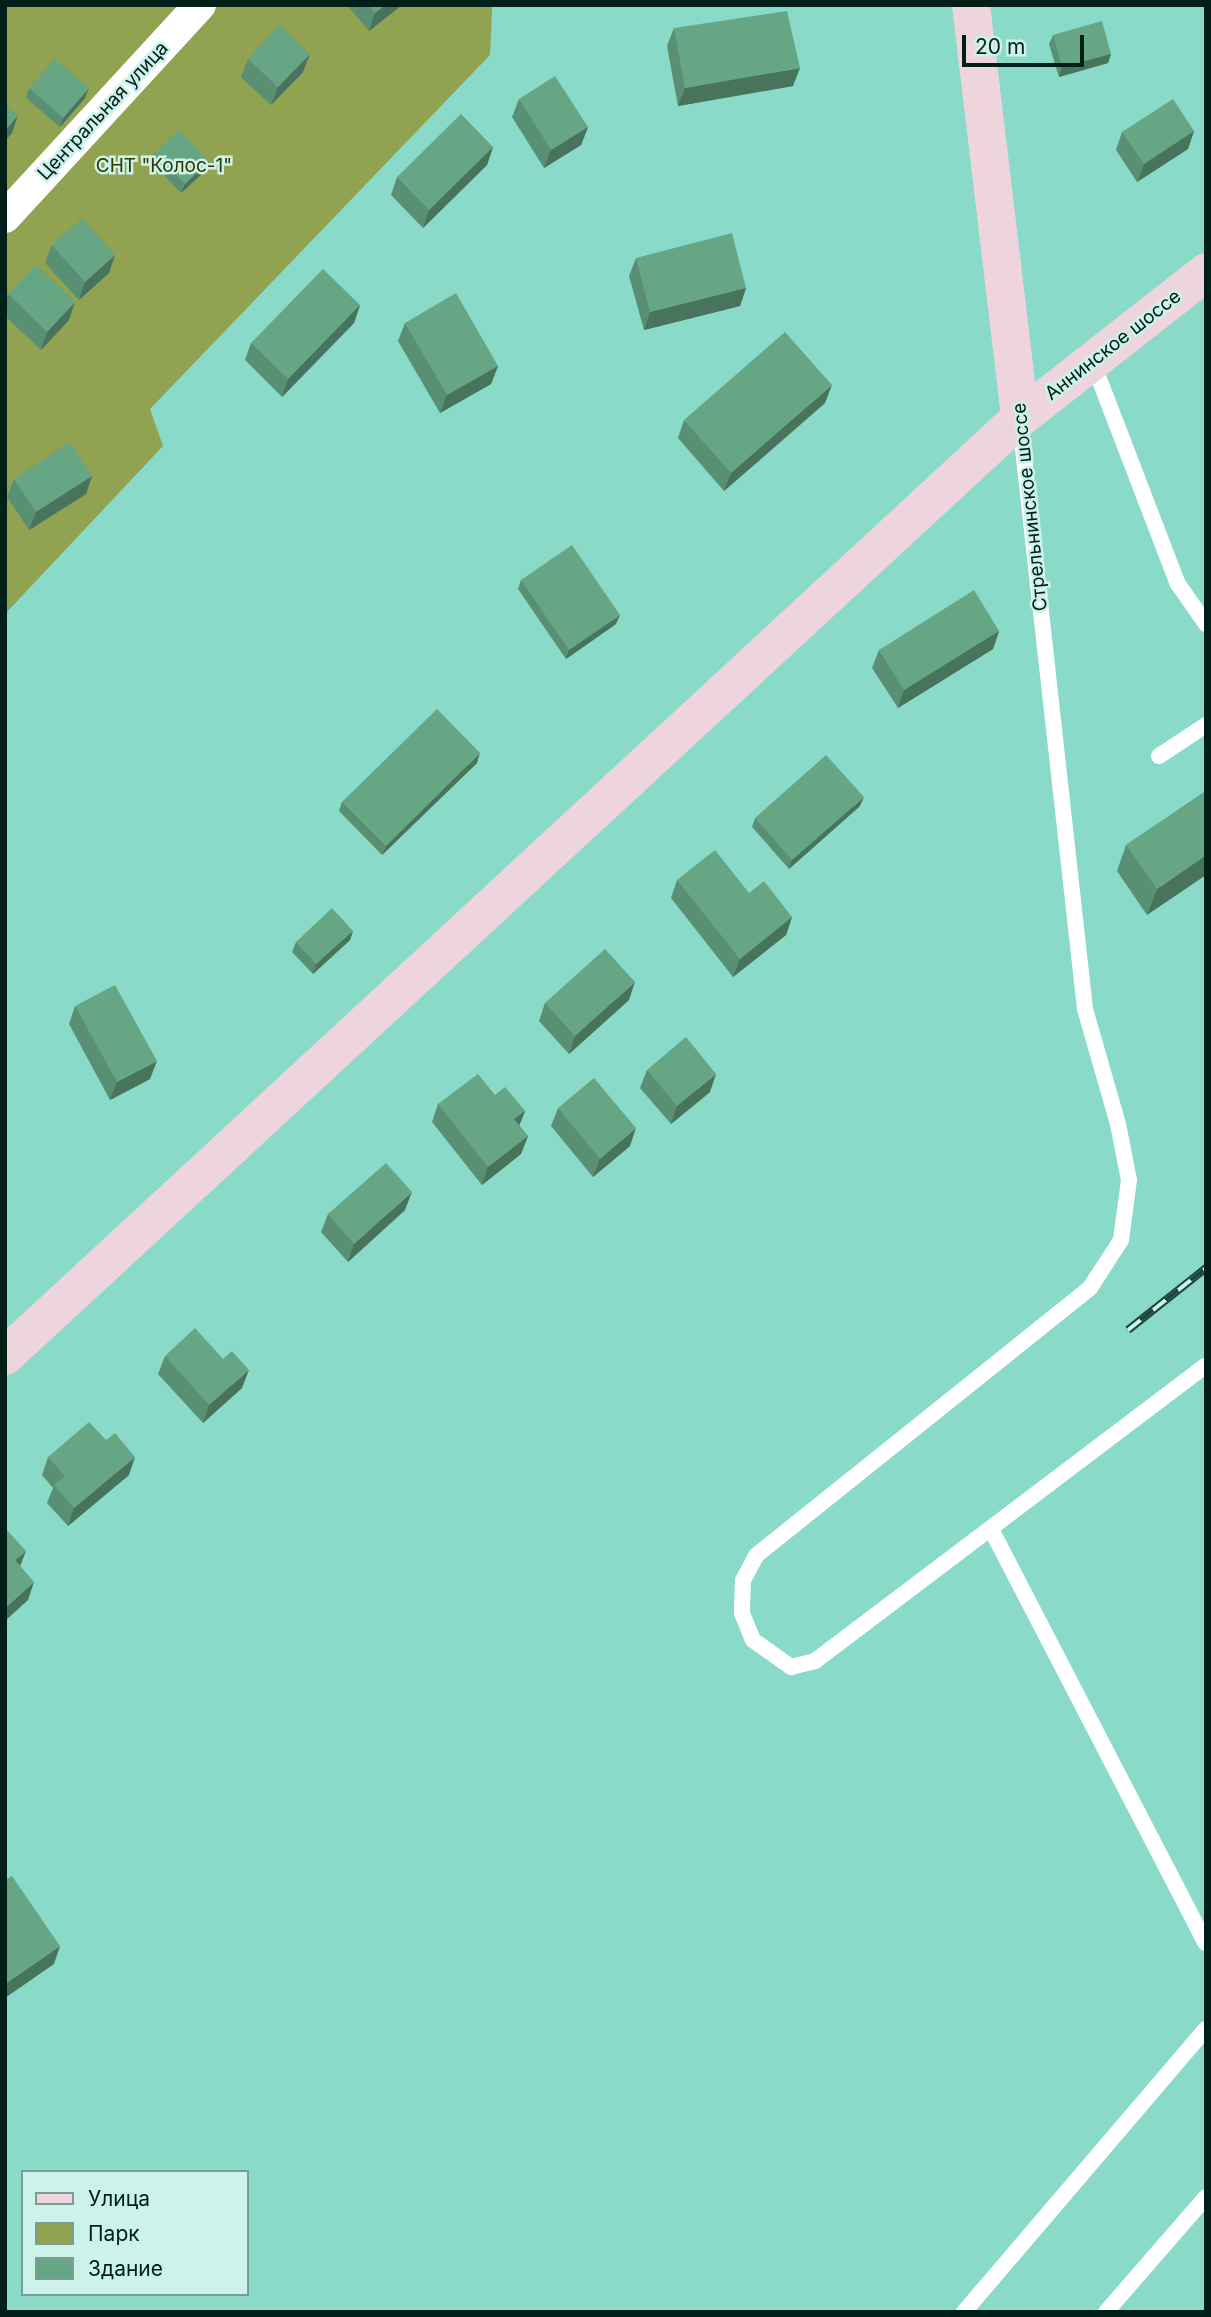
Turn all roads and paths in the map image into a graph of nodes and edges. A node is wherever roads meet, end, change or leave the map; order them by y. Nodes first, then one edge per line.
1 (200, 5) edge
2 (971, 5) edge
3 (5, 217) edge
4 (1206, 272) edge
5 (1092, 360) junction
6 (1020, 418) junction
7 (1206, 624) edge
8 (1206, 725) edge
9 (1159, 756) dead end
10 (5, 1356) edge
11 (1206, 1365) edge
12 (992, 1531) junction
13 (1206, 1943) edge
14 (1206, 2029) edge
15 (1206, 2197) edge
16 (964, 2312) edge
17 (1106, 2312) edge

1 - 3 street, Центральная улица
2 - 6 main road, Стрельнинское шоссе
4 - 5 main road, Аннинское шоссе
5 - 6 main road, Аннинское шоссе
5 - 7 lane
6 - 10 main road, Аннинское шоссе
6 - 12 lane, Стрельнинское шоссе
8 - 9 lane
11 - 12 lane, Стрельнинское шоссе
12 - 13 lane
14 - 16 lane
15 - 17 lane

